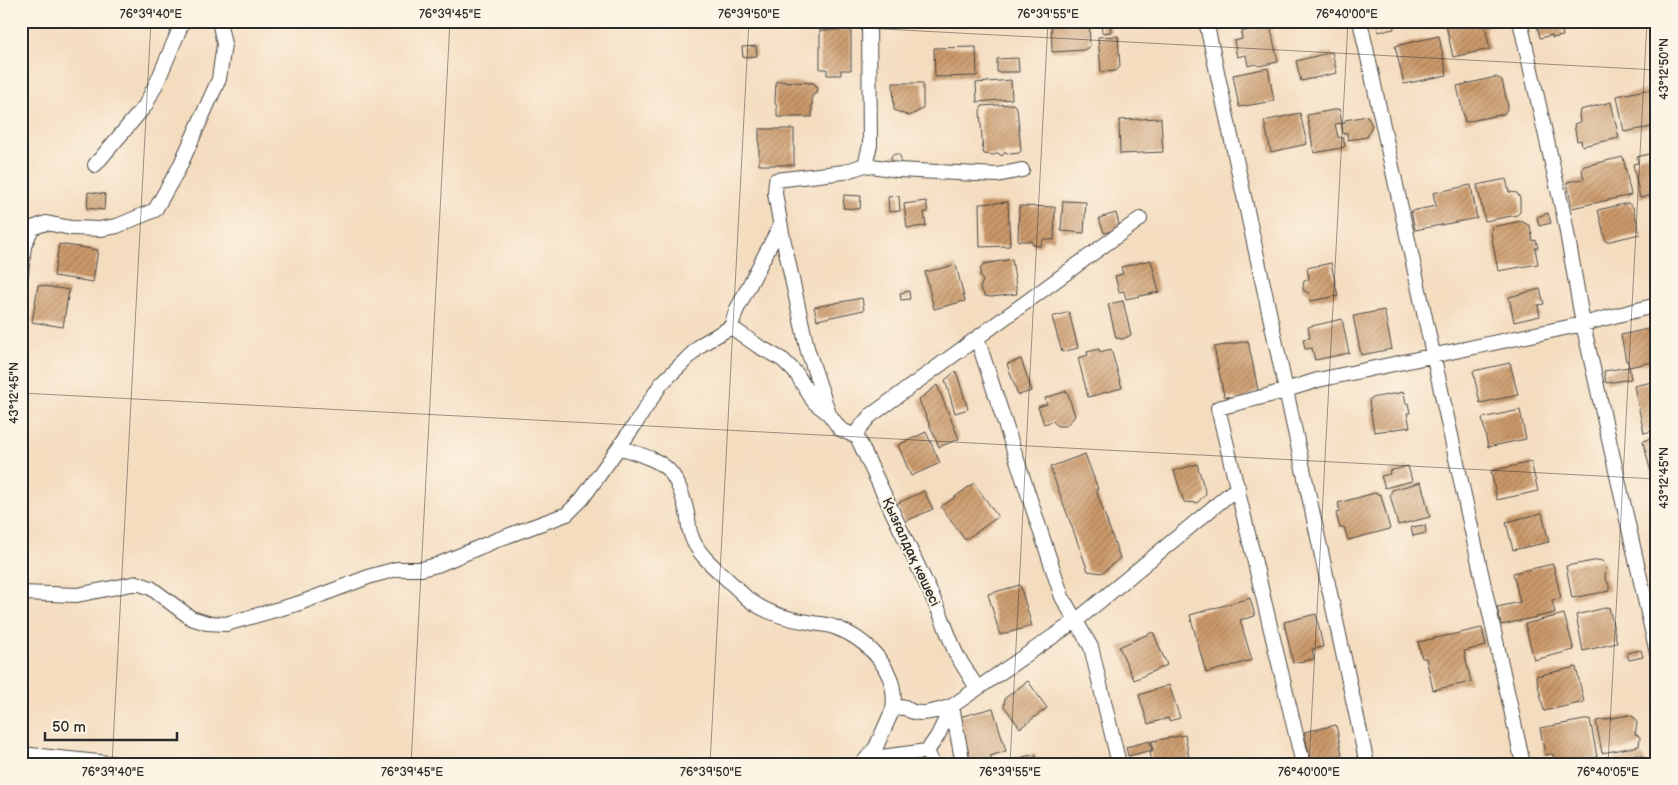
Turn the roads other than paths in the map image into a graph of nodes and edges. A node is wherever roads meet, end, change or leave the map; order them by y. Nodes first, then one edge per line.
1 (184, 21) edge
2 (219, 21) edge
3 (869, 21) edge
4 (1206, 21) edge
5 (1360, 21) edge
6 (1520, 21) edge
7 (865, 164) junction
8 (95, 165) dead end
9 (1022, 170) dead end
10 (1140, 219) dead end
11 (780, 226) junction
12 (21, 274) edge
13 (1657, 305) edge
14 (1583, 324) junction
15 (731, 327) junction
16 (978, 338) junction
17 (1434, 355) junction
18 (1285, 389) junction
19 (828, 414) junction
20 (857, 437) junction
21 (619, 447) junction
22 (1238, 487) junction
23 (21, 593) edge
24 (1077, 620) junction
25 (1657, 653) edge
26 (977, 688) junction
27 (952, 706) junction
28 (893, 709) junction
29 (926, 751) junction
30 (21, 754) edge
31 (864, 762) edge
32 (118, 764) edge
33 (933, 764) edge
34 (963, 764) edge
35 (1119, 764) edge
36 (1303, 764) edge
37 (1367, 764) edge
38 (1524, 764) edge

1 - 8 street
2 - 12 street
3 - 7 street
4 - 18 street
5 - 17 street
6 - 14 street
7 - 9 street
7 - 11 street
10 - 16 street
11 - 15 street
11 - 19 street
13 - 14 street
14 - 17 street
14 - 25 street
15 - 19 street
15 - 21 street
16 - 20 street
16 - 24 street
17 - 18 street
17 - 38 street
18 - 22 street
18 - 37 street
19 - 20 street
20 - 26 street, Қызғалдақ көшесі
21 - 23 street
21 - 28 street
22 - 24 street
22 - 36 street
24 - 26 street
24 - 35 street
26 - 27 street
27 - 28 street
27 - 29 street
27 - 34 street
28 - 31 street
29 - 31 street
29 - 33 street
30 - 32 street

